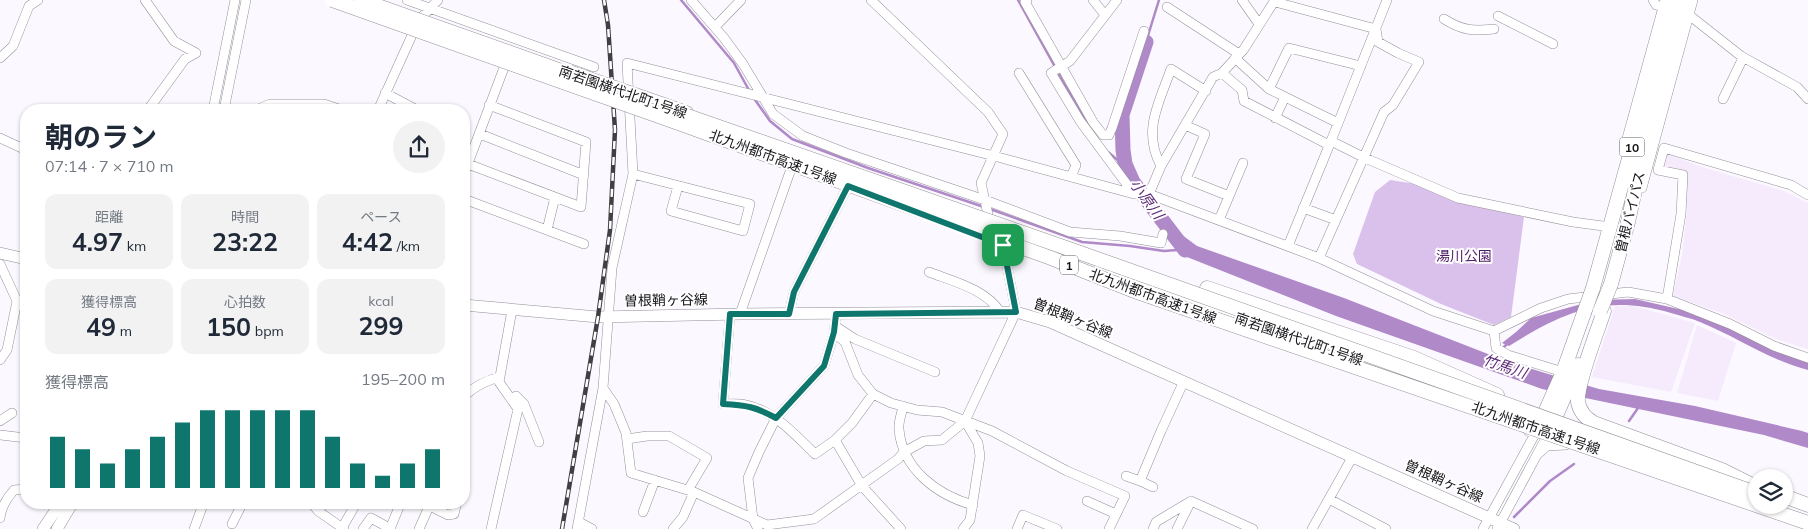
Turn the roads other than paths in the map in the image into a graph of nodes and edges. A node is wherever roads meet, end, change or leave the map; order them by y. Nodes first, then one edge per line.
1 (38, 0) edge
2 (145, 0) edge
3 (235, 0) edge
4 (246, 0) edge
5 (322, 0) edge
6 (332, 0) edge
7 (361, 0) edge
8 (366, 0) edge
9 (407, 0) edge
10 (438, 0) edge
11 (691, 0) edge
12 (741, 0) edge
13 (871, 0) edge
14 (1027, 0) edge
15 (1094, 0) edge
16 (1117, 0) edge
17 (1242, 0) edge
18 (1387, 0) edge
19 (1653, 0) edge
20 (1693, 0) edge
21 (1275, 1) edge
22 (1675, 6) edge
23 (1167, 7) dead end
24 (430, 9) junction
25 (1105, 15) junction
26 (1498, 16) dead end
27 (420, 19) junction
28 (1444, 19) dead end
29 (1260, 24) junction
30 (715, 27) junction
31 (1376, 29) junction
32 (1494, 29) dead end
33 (1144, 31) dead end
34 (413, 33) junction
35 (1553, 44) dead end
36 (1237, 56) junction
37 (0, 58) edge
38 (1743, 58) junction
39 (505, 65) junction
40 (1061, 66) junction
41 (1361, 66) junction
42 (594, 67) dead end
43 (1019, 73) dead end
44 (1222, 73) junction
45 (1269, 89) junction
46 (1206, 91) junction
47 (385, 93) junction
48 (764, 97) junction
49 (1285, 97) junction
50 (1722, 99) dead end
51 (1808, 100) edge
52 (153, 104) edge
53 (214, 104) edge
54 (225, 104) edge
55 (270, 104) edge
56 (324, 104) edge
57 (380, 104) edge
58 (406, 104) edge
59 (490, 105) junction
60 (1089, 115) junction
61 (1275, 118) junction
62 (1080, 120) junction
63 (1338, 123) junction
64 (1185, 125) junction
65 (480, 134) junction
66 (0, 138) edge
67 (1330, 143) junction
68 (20, 147) edge
69 (994, 156) junction
70 (1365, 158) junction
71 (470, 159) edge
72 (1243, 164) dead end
73 (470, 165) edge
74 (792, 166) junction
75 (1162, 166) junction
76 (584, 174) junction
77 (632, 174) junction
78 (1072, 177) junction
79 (678, 186) junction
80 (848, 186) junction
81 (1134, 194) junction
82 (1149, 194) junction
83 (1808, 195) edge
84 (1229, 196) junction
85 (555, 197) junction
86 (985, 200) junction
87 (470, 201) edge
88 (1303, 208) junction
89 (989, 219) junction
90 (1219, 220) junction
91 (1336, 220) junction
92 (1603, 226) junction
93 (547, 230) junction
94 (1163, 234) dead end
95 (584, 244) dead end
96 (1003, 245) junction
97 (1288, 246) junction
98 (1075, 251) junction
99 (0, 253) edge
100 (20, 258) edge
101 (1051, 258) junction
102 (1318, 258) junction
103 (0, 264) edge
104 (929, 272) dead end
105 (1593, 286) junction
106 (1667, 299) junction
107 (470, 306) edge
108 (512, 310) junction
109 (1000, 312) junction
110 (1016, 312) junction
111 (735, 314) junction
112 (789, 314) junction
113 (609, 316) junction
114 (835, 324) junction
115 (1494, 331) junction
116 (1808, 358) edge
117 (0, 360) edge
118 (935, 372) dead end
119 (500, 377) junction
120 (1569, 378) junction
121 (1184, 381) junction
122 (604, 388) junction
123 (470, 391) edge
124 (873, 394) junction
125 (1506, 399) junction
126 (512, 400) junction
127 (903, 406) junction
128 (1557, 407) junction
129 (1471, 412) junction
130 (12, 413) dead end
131 (776, 418) junction
132 (0, 421) edge
133 (965, 421) junction
134 (0, 435) edge
135 (1540, 436) junction
136 (20, 437) edge
137 (627, 439) junction
138 (835, 440) junction
139 (539, 442) dead end
140 (1566, 445) junction
141 (904, 452) junction
142 (1537, 455) junction
143 (1353, 456) junction
144 (1126, 476) dead end
145 (655, 480) junction
146 (1140, 482) junction
147 (1748, 483) edge
148 (1748, 484) edge
149 (862, 486) junction
150 (1153, 487) dead end
151 (20, 490) edge
152 (691, 491) junction
153 (1748, 491) edge
154 (1329, 499) junction
155 (1793, 499) edge
156 (1087, 501) dead end
157 (1191, 501) junction
158 (973, 505) junction
159 (1808, 505) edge
160 (1748, 506) edge
161 (1793, 506) edge
162 (1748, 508) edge
163 (61, 509) edge
164 (63, 509) edge
165 (201, 509) edge
166 (240, 509) edge
167 (353, 509) edge
168 (398, 509) edge
169 (429, 509) edge
170 (439, 509) edge
171 (455, 509) edge
172 (318, 511) edge
173 (1808, 511) edge
174 (0, 512) edge
175 (643, 512) dead end
176 (1116, 514) junction
177 (1765, 514) edge
178 (0, 518) edge
179 (753, 519) junction
180 (1496, 523) edge
181 (1808, 523) edge
182 (232, 524) dead end
183 (578, 526) edge
184 (790, 526) edge
185 (1236, 526) edge
186 (343, 528) edge
187 (1808, 528) edge
188 (43, 529) edge
189 (57, 529) edge
190 (194, 529) edge
191 (363, 529) edge
192 (390, 529) edge
193 (419, 529) edge
194 (491, 529) edge
195 (592, 529) edge
196 (673, 529) edge
197 (758, 529) edge
198 (900, 529) edge
199 (963, 529) edge
200 (1017, 529) edge
201 (1057, 529) edge
202 (1109, 529) edge
203 (1153, 529) edge
204 (1177, 529) edge
205 (1253, 529) edge
206 (1312, 529) edge
207 (1386, 529) edge
208 (1483, 529) edge
209 (1514, 529) edge

1 - 37 street
2 - 52 street
3 - 53 street
4 - 54 street
5 - 34 street, 南若園横代北町1号線
6 - 101 highway, 北九州都市高速1号線 / 1, bridge
7 - 98 highway, 北九州都市高速1号線 / 1, bridge
8 - 27 street, 南若園横代北町1号線
9 - 24 street
10 - 24 street
11 - 30 street
12 - 30 street
13 - 69 street
14 - 40 street
15 - 25 street
16 - 25 street
17 - 29 street
18 - 31 street
19 - 22 street
20 - 22 street
21 - 29 street
21 - 31 street
22 - 38 street
22 - 92 street
22 - 105 highway, 曽根バイパス / 10
22 - 120 highway, 曽根バイパス / 10, bridge
23 - 36 street
24 - 27 street
24 - 42 street
25 - 40 street
26 - 35 street
27 - 34 street
27 - 89 street, 南若園横代北町1号線, bridge
28 - 32 street
29 - 36 street
30 - 48 street
31 - 41 street
31 - 70 street
33 - 60 street
34 - 39 street, 南若園横代北町1号線
34 - 47 street
36 - 44 street
36 - 45 street
38 - 50 street
38 - 51 street
39 - 59 street
39 - 74 street, 南若園横代北町1号線, bridge
40 - 60 street
40 - 62 street
41 - 45 street
41 - 63 street
43 - 78 street
44 - 46 street
44 - 61 street
45 - 49 street
46 - 64 street
46 - 75 street
47 - 57 street
47 - 58 street
48 - 69 street
48 - 77 street
48 - 86 street
49 - 61 street
49 - 63 street
55 - 56 street
59 - 65 street
59 - 76 street
60 - 62 street
61 - 67 street
62 - 81 street
63 - 67 street
64 - 75 street
64 - 84 street
65 - 71 street
65 - 76 street
66 - 68 street
67 - 70 street
67 - 88 street
69 - 78 street
69 - 86 street
70 - 91 street
70 - 92 street
72 - 84 street
73 - 85 street
74 - 80 street, 南若園横代北町1号線
74 - 111 street
75 - 82 street
76 - 85 street
77 - 79 street
77 - 113 street
78 - 81 street
79 - 79 street
80 - 96 street, 南若園横代北町1号線
80 - 112 street
81 - 82 street
82 - 90 street
83 - 106 street
84 - 90 street
85 - 93 street
86 - 89 street
86 - 94 street
87 - 93 street
88 - 91 street
88 - 97 street
89 - 96 street
89 - 125 street, 南若園横代北町1号線
90 - 97 street
91 - 102 street
92 - 105 street
93 - 95 street
96 - 110 street
96 - 129 street, 南若園横代北町1号線
97 - 102 street
98 - 125 highway, bridge
98 - 153 highway, 北九州都市高速1号線 / 1, bridge
99 - 100 main road
101 - 129 highway, bridge
101 - 181 highway, 北九州都市高速1号線 / 1, bridge
102 - 115 street
103 - 117 street
104 - 109 street
105 - 120 highway, 曽根バイパス / 10, bridge
106 - 115 street
106 - 116 street
107 - 108 main road, 曽根鞘ヶ谷線
108 - 113 main road, 曽根鞘ヶ谷線
108 - 119 street
109 - 110 main road, 曽根鞘ヶ谷線
109 - 114 main road, 曽根鞘ヶ谷線
110 - 121 main road, 曽根鞘ヶ谷線
110 - 133 street
111 - 112 main road, 曽根鞘ヶ谷線
111 - 113 main road, 曽根鞘ヶ谷線
111 - 131 street
112 - 114 main road, 曽根鞘ヶ谷線
113 - 122 street
114 - 118 street
114 - 124 street
114 - 131 street
115 - 120 street
119 - 123 street
119 - 126 street
120 - 128 highway
120 - 128 highway, 曽根バイパス / 10
121 - 143 main road, 曽根鞘ヶ谷線
121 - 146 street
122 - 137 street
122 - 183 street
124 - 127 street
124 - 138 street
125 - 128 street, 南若園横代北町1号線
126 - 139 street
126 - 194 street
127 - 133 street
127 - 141 street
128 - 135 highway, 曽根バイパス / 10
128 - 147 highway
128 - 148 highway
128 - 160 highway
129 - 135 street, 南若園横代北町1号線
130 - 132 street
131 - 138 street
131 - 179 street
133 - 141 street
133 - 158 street
133 - 176 street
134 - 136 street
135 - 140 highway
135 - 142 street
135 - 180 street
137 - 145 street
137 - 152 street
138 - 149 street
140 - 142 street
140 - 162 highway
141 - 149 street
141 - 158 street
142 - 180 street
143 - 154 street
143 - 180 main road, 曽根鞘ヶ谷線
144 - 146 street
145 - 152 street
145 - 175 street
146 - 150 street
149 - 184 street
149 - 198 street
151 - 174 street
152 - 179 street
152 - 196 street
154 - 206 street
154 - 207 street
155 - 159 highway
156 - 176 street
157 - 185 street
157 - 203 street
157 - 204 street
158 - 199 street
161 - 173 highway
163 - 188 main road
164 - 189 main road
165 - 190 street
166 - 182 street
167 - 186 street
168 - 192 street
169 - 193 street
170 - 171 street
172 - 186 street
174 - 178 street
176 - 202 street
177 - 187 highway
179 - 184 street
179 - 197 street
180 - 208 street
180 - 209 main road, 曽根鞘ヶ谷線
183 - 195 street
185 - 205 street
191 - 192 street
200 - 201 street

